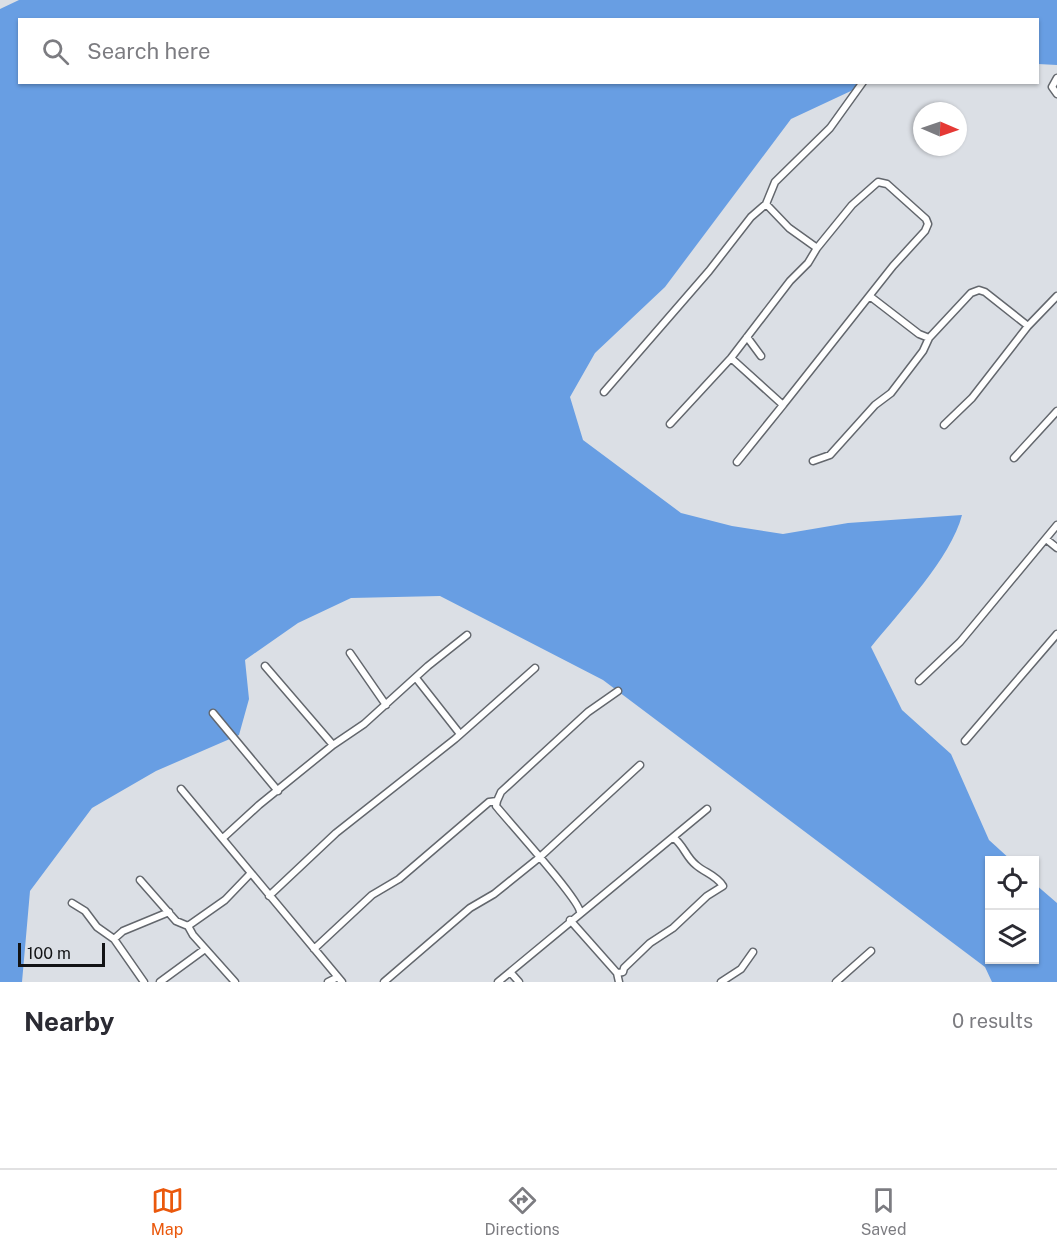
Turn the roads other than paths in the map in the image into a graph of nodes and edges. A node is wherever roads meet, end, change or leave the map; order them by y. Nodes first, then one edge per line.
1 (1057, 78) edge
2 (862, 84) edge
3 (1057, 94) edge
4 (766, 204) junction
5 (817, 248) junction
6 (1057, 296) edge
7 (871, 297) junction
8 (1028, 326) junction
9 (747, 337) junction
10 (929, 338) junction
11 (761, 356) dead end
12 (731, 358) junction
13 (604, 392) dead end
14 (783, 405) junction
15 (1057, 411) edge
16 (670, 424) dead end
17 (944, 424) dead end
18 (1014, 458) dead end
19 (813, 461) dead end
20 (737, 462) dead end
21 (1057, 525) edge
22 (1046, 539) junction
23 (1057, 548) edge
24 (1057, 634) edge
25 (467, 635) dead end
26 (350, 653) dead end
27 (265, 666) dead end
28 (535, 668) dead end
29 (416, 678) junction
30 (919, 681) dead end
31 (618, 691) dead end
32 (386, 705) junction
33 (213, 713) dead end
34 (460, 734) junction
35 (965, 741) dead end
36 (333, 746) junction
37 (640, 765) dead end
38 (181, 789) dead end
39 (278, 791) junction
40 (497, 801) junction
41 (707, 809) dead end
42 (223, 838) junction
43 (674, 838) junction
44 (540, 857) junction
45 (250, 874) junction
46 (140, 880) dead end
47 (269, 896) junction
48 (72, 903) dead end
49 (169, 912) junction
50 (580, 912) junction
51 (570, 920) junction
52 (188, 926) junction
53 (114, 939) junction
54 (205, 949) junction
55 (314, 949) junction
56 (871, 951) dead end
57 (753, 952) dead end
58 (511, 973) junction
59 (617, 973) junction
60 (340, 980) edge
61 (144, 982) edge
62 (160, 982) edge
63 (235, 982) edge
64 (328, 982) edge
65 (384, 982) edge
66 (498, 982) edge
67 (519, 982) edge
68 (619, 982) edge
69 (721, 982) edge
70 (836, 982) edge

1 - 3 street
2 - 4 street
4 - 5 street
4 - 13 street
5 - 7 street
5 - 9 street
6 - 8 street
7 - 10 street
7 - 14 street
8 - 10 street
8 - 17 street
9 - 11 street
9 - 12 street
10 - 19 street
12 - 14 street
12 - 16 street
14 - 20 street
15 - 18 street
21 - 22 street
22 - 23 street
22 - 30 street
24 - 35 street
25 - 29 street
26 - 32 street
27 - 36 street
28 - 34 street
29 - 32 street
29 - 34 street
31 - 40 street
32 - 36 street
33 - 39 street
34 - 47 street
36 - 39 street
37 - 44 street
38 - 42 street
39 - 42 street
40 - 44 street
40 - 55 street
41 - 43 street
42 - 45 street
43 - 50 street
43 - 59 street
44 - 50 street
44 - 65 street
45 - 47 street
45 - 52 street
46 - 49 street
47 - 55 street
48 - 53 street
49 - 52 street
49 - 53 street
50 - 51 street
51 - 58 street
51 - 59 street
52 - 54 street
53 - 61 street
54 - 62 street
54 - 63 street
55 - 60 street
56 - 70 street
57 - 69 street
58 - 66 street
58 - 67 street
59 - 68 street
60 - 64 street

